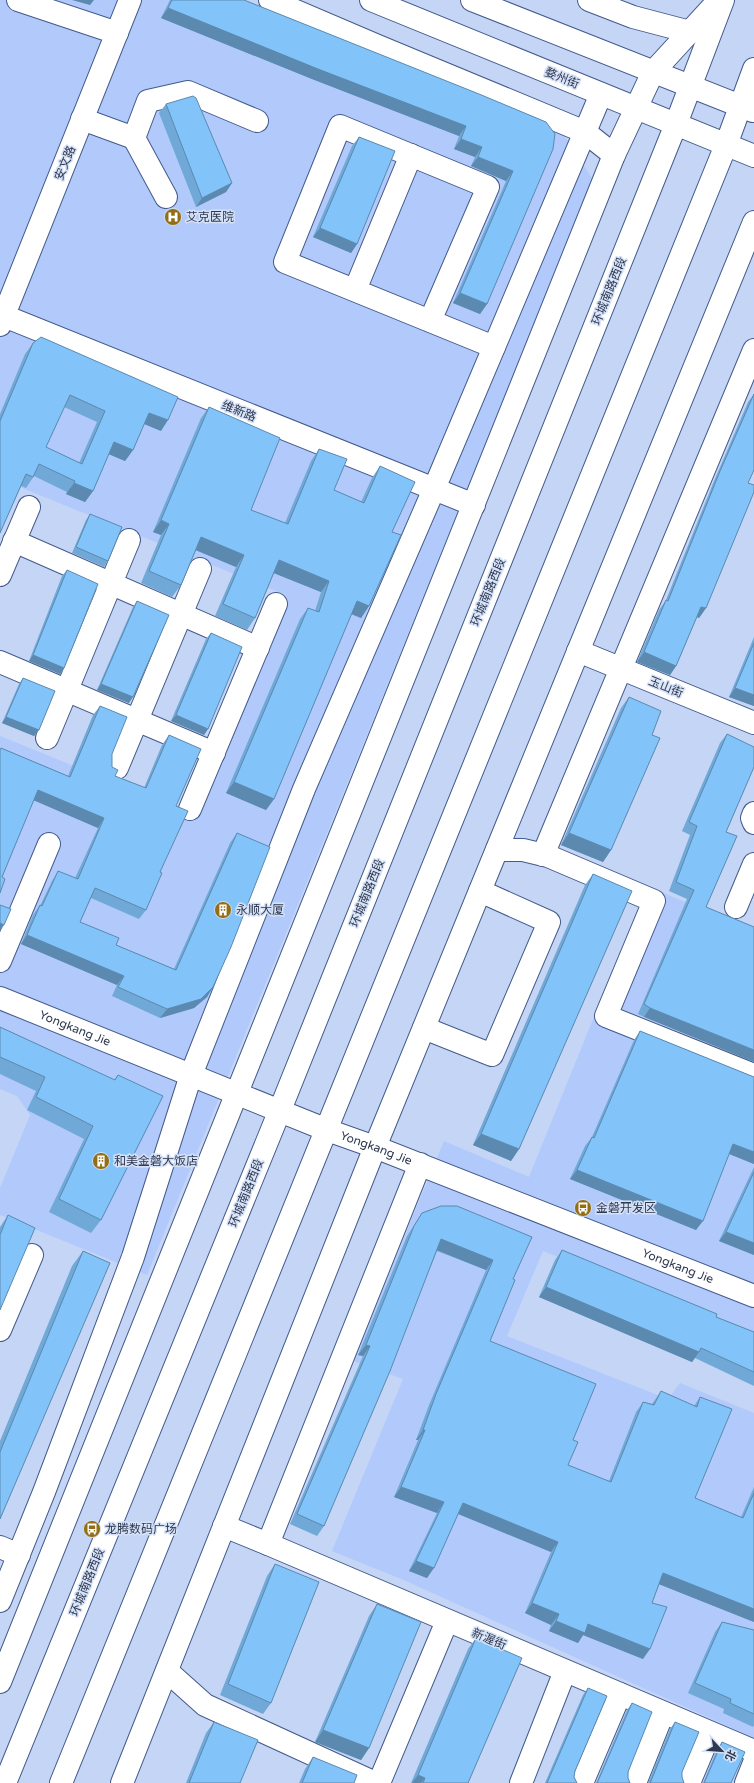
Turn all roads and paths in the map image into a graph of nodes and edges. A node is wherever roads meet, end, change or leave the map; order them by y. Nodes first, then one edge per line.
1 (18, 0) edge
2 (130, 0) edge
3 (270, 0) edge
4 (371, 0) edge
5 (472, 0) edge
6 (588, 0) edge
7 (719, 0) edge
8 (723, 0) edge
9 (690, 32) junction
10 (117, 33) junction
11 (754, 69) edge
12 (653, 72) junction
13 (690, 86) junction
14 (601, 94) junction
15 (635, 108) junction
16 (747, 109) edge
17 (82, 119) junction
18 (257, 121) dead end
19 (676, 124) junction
20 (585, 132) junction
21 (134, 138) junction
22 (726, 145) junction
23 (411, 155) junction
24 (614, 155) junction
25 (754, 156) edge
26 (166, 197) dead end
27 (754, 222) edge
28 (355, 290) junction
29 (2, 321) edge
30 (430, 321) junction
31 (494, 347) junction
32 (754, 350) edge
33 (434, 489) junction
34 (474, 505) junction
35 (29, 507) dead end
36 (129, 540) dead end
37 (14, 541) junction
38 (200, 569) dead end
39 (0, 575) edge
40 (111, 584) junction
41 (276, 604) dead end
42 (181, 615) junction
43 (258, 648) junction
44 (578, 651) junction
45 (0, 662) edge
46 (621, 668) junction
47 (67, 690) junction
48 (137, 720) junction
49 (754, 723) edge
50 (47, 738) dead end
51 (214, 752) junction
52 (117, 768) edge
53 (190, 809) dead end
54 (754, 813) edge
55 (754, 823) edge
56 (49, 844) dead end
57 (497, 850) junction
58 (543, 855) junction
59 (754, 864) edge
60 (480, 891) junction
61 (736, 907) dead end
62 (0, 961) edge
63 (0, 998) edge
64 (424, 1028) junction
65 (191, 1075) junction
66 (754, 1075) edge
67 (238, 1094) junction
68 (280, 1110) junction
69 (327, 1130) junction
70 (375, 1147) junction
71 (420, 1164) junction
72 (32, 1255) edge
73 (754, 1296) edge
74 (0, 1330) edge
75 (224, 1526) junction
76 (268, 1544) junction
77 (9, 1551) edge
78 (0, 1601) edge
79 (447, 1621) junction
80 (167, 1671) junction
81 (565, 1671) junction
82 (0, 1682) edge
83 (620, 1694) junction
84 (663, 1713) junction
85 (26, 1732) junction
86 (710, 1733) junction
87 (754, 1751) edge
88 (754, 1763) edge
89 (0, 1766) edge
90 (5, 1783) edge
91 (60, 1783) edge
92 (122, 1783) edge
93 (375, 1783) edge
94 (379, 1783) edge
95 (521, 1783) edge
96 (582, 1783) edge
97 (635, 1783) edge
98 (689, 1783) edge
99 (746, 1783) edge

1 - 10 main road
2 - 10 main road, 安文路
3 - 20 main road
4 - 14 main road, 婺州街
5 - 12 main road
6 - 9 main road
7 - 9 main road
8 - 13 main road, 环城南路西段
9 - 12 main road
10 - 17 main road, 安文路
11 - 16 main road
12 - 13 main road
12 - 15 main road
13 - 16 main road
13 - 19 main road, 环城南路西段
14 - 15 main road, 婺州街
14 - 20 main road
15 - 19 main road, 婺州街
15 - 24 main road
16 - 22 main road
17 - 21 main road
17 - 29 main road, 安文路
18 - 21 main road
19 - 22 main road, 婺州街
19 - 68 main road, 环城南路西段
20 - 24 main road
20 - 31 main road
21 - 26 main road
22 - 25 main road, 婺州街
22 - 69 main road
23 - 28 main road
23 - 28 main road
23 - 30 main road
24 - 34 main road
27 - 44 main road
28 - 30 main road
29 - 33 main road, 维新路
30 - 31 main road
31 - 33 main road
32 - 46 main road
33 - 34 main road, 维新路
33 - 65 main road
34 - 67 main road
35 - 37 main road
36 - 40 main road
37 - 39 main road
37 - 40 main road
38 - 42 main road
40 - 42 main road
40 - 47 main road
41 - 43 main road
42 - 43 main road
42 - 48 main road
43 - 51 main road
44 - 46 main road, 玉山街
44 - 57 main road
45 - 47 main road
46 - 49 main road, 玉山街
46 - 58 main road
47 - 48 main road
47 - 50 main road
48 - 51 main road
48 - 52 main road
51 - 53 main road
54 - 55 main road
56 - 62 main road
57 - 58 main road
57 - 60 main road
58 - 66 main road
59 - 61 main road
60 - 64 main road
60 - 64 main road
63 - 65 main road, Yongkang Jie
64 - 70 main road
65 - 67 main road, Yongkang Jie
65 - 77 main road
67 - 68 main road, Yongkang Jie
67 - 82 main road
68 - 69 main road, Yongkang Jie
68 - 85 main road, 环城南路西段
69 - 70 main road, Yongkang Jie
69 - 91 main road
70 - 71 main road, Yongkang Jie
70 - 75 main road
71 - 73 main road, Yongkang Jie
71 - 76 main road
72 - 74 main road
75 - 76 main road, 新渥街
75 - 80 main road
76 - 79 main road, 新渥街
77 - 78 main road
79 - 81 main road, 新渥街
79 - 94 main road
80 - 92 main road
80 - 93 main road
81 - 83 main road, 新渥街
81 - 95 main road
83 - 84 main road, 新渥街
83 - 96 main road
84 - 86 main road, 新渥街
84 - 97 main road
85 - 89 main road
85 - 90 main road, 环城南路西段
86 - 87 main road, 新渥街
86 - 98 main road
88 - 99 main road

